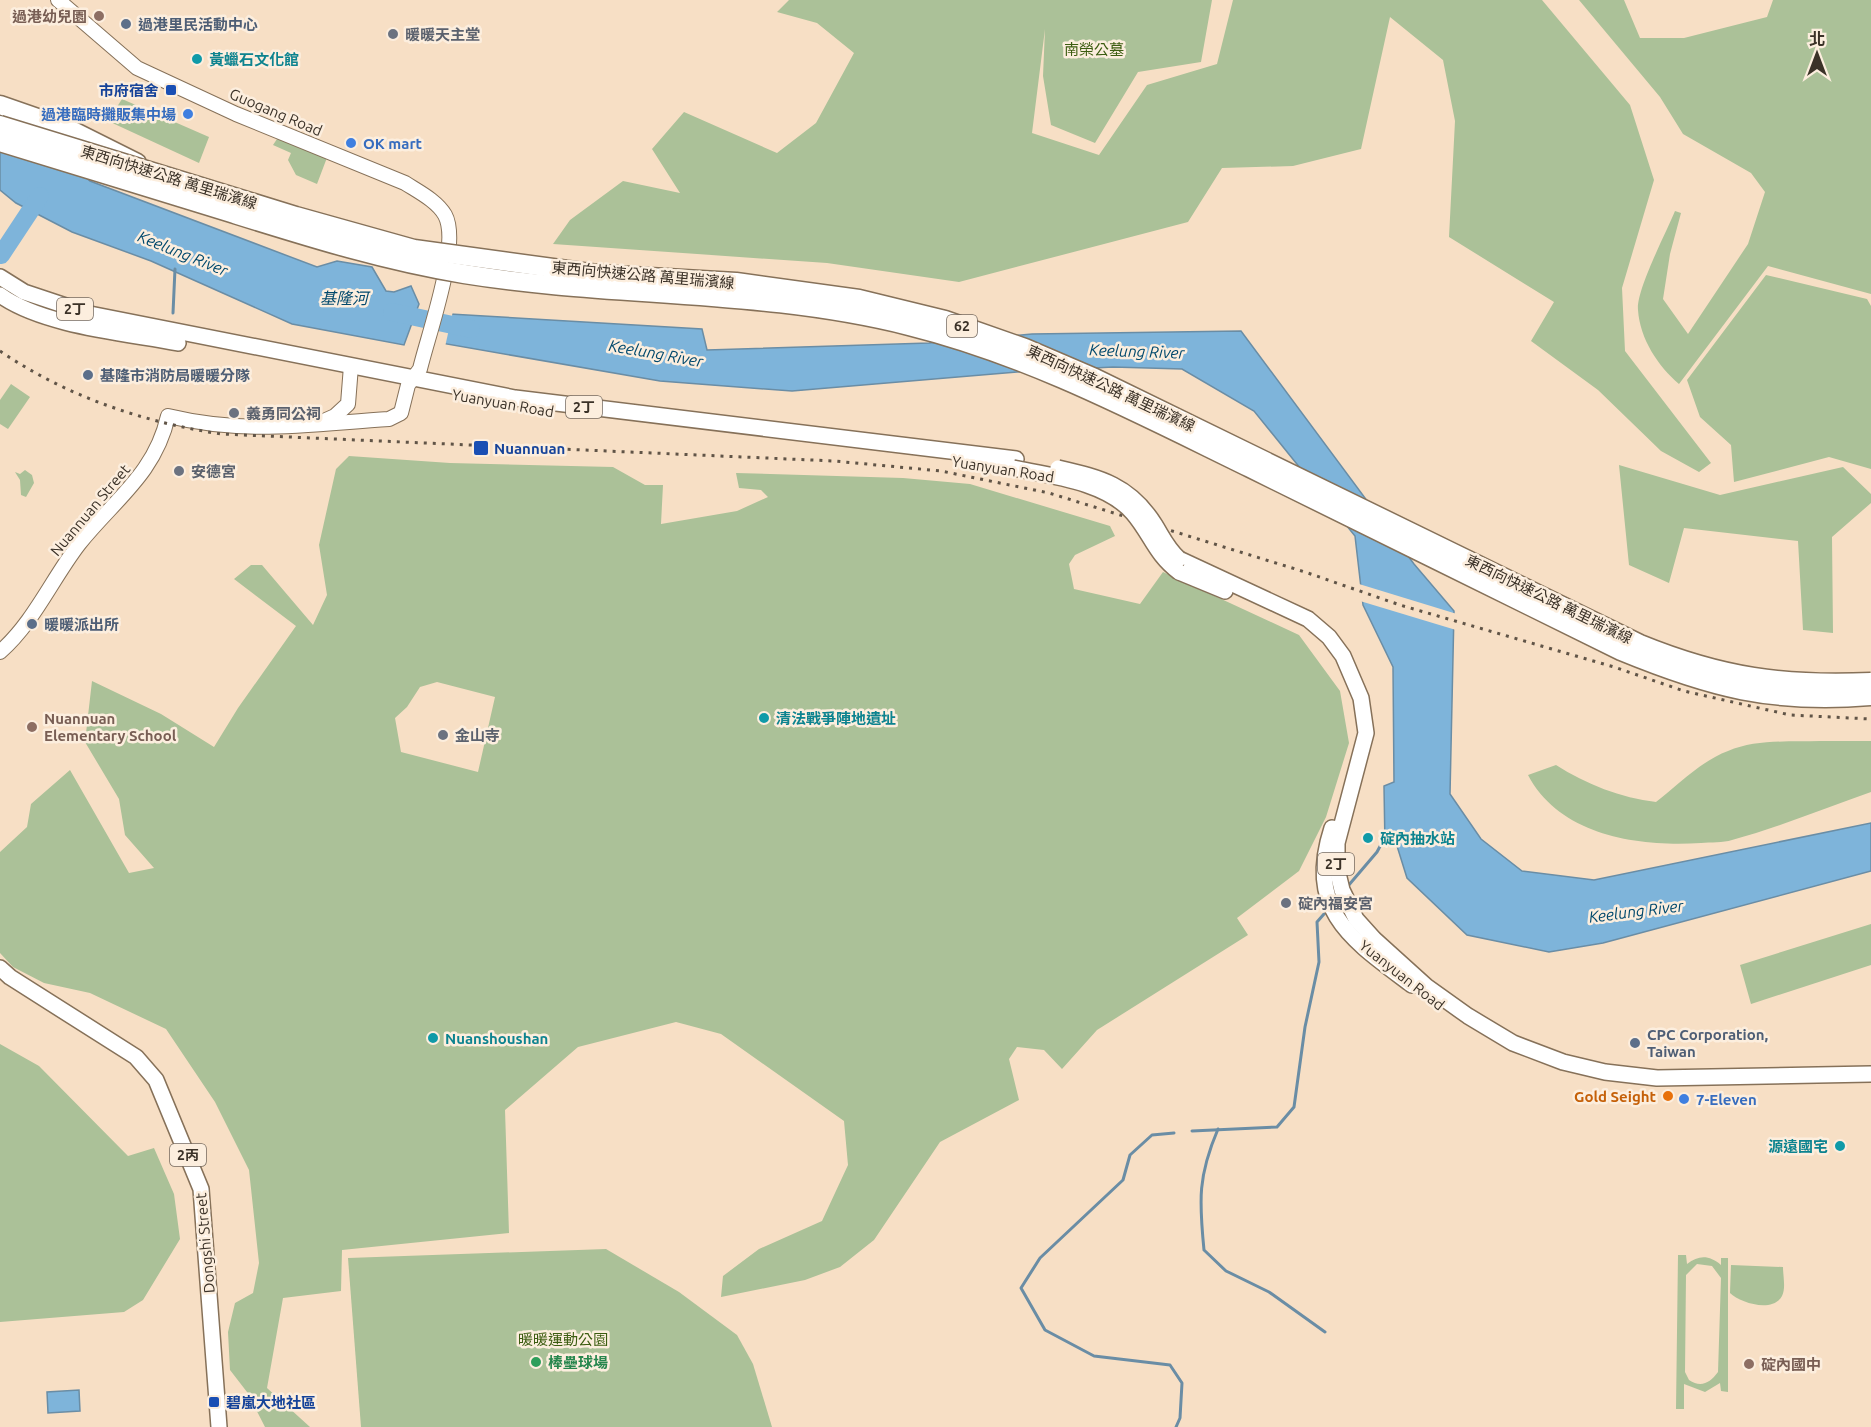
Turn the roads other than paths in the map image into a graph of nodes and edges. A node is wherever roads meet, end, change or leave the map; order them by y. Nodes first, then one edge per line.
1 (58, 0) edge
2 (0, 105) edge
3 (0, 125) edge
4 (0, 142) edge
5 (149, 170) junction
6 (0, 277) edge
7 (0, 295) edge
8 (154, 333) junction
9 (350, 370) junction
10 (414, 377) junction
11 (316, 424) junction
12 (0, 652) edge
13 (1871, 682) edge
14 (1871, 696) edge
15 (0, 968) edge
16 (1871, 1074) edge
17 (219, 1427) edge

1 - 10 street, Guogang Road
2 - 5 highway, bridge
3 - 5 highway, 東西向快速公路 萬里瑞濱線 / 62, bridge
4 - 14 highway, 東西向快速公路 萬里瑞濱線 / 62, bridge
5 - 13 highway, 東西向快速公路 萬里瑞濱線 / 62, bridge
6 - 8 main road, 2丁
7 - 8 main road, 2丁
8 - 9 main road, Yuanyuan Road / 2丁
9 - 10 main road, Yuanyuan Road / 2丁
9 - 11 street, Nuannuan Street
10 - 11 street, Nuannuan Street
10 - 16 main road, Yuanyuan Road / 2丁, bridge
11 - 12 street, Nuannuan Street
15 - 17 main road, Dongshi Street / 2丙

